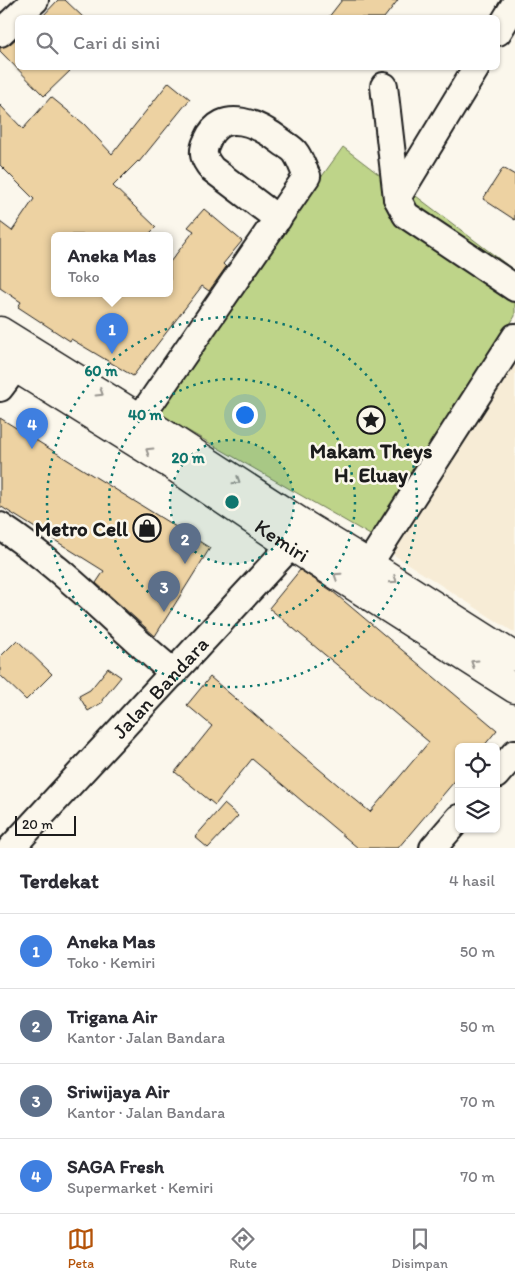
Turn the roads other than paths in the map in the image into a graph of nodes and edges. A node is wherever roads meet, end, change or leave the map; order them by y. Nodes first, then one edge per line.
1 (35, 0) edge
2 (515, 4) edge
3 (19, 15) edge
4 (15, 19) edge
5 (500, 29) edge
6 (0, 33) edge
7 (475, 70) edge
8 (384, 86) dead end
9 (398, 198) junction
10 (278, 219) dead end
11 (515, 288) edge
12 (0, 331) edge
13 (515, 337) edge
14 (11, 366) edge
15 (140, 418) junction
16 (0, 526) edge
17 (300, 537) junction
18 (369, 564) junction
19 (515, 657) edge
20 (174, 673) junction
21 (515, 689) edge
22 (515, 753) edge
23 (500, 770) edge
24 (455, 823) edge
25 (11, 848) edge
26 (433, 848) edge

1 - 3 street
2 - 5 street
4 - 6 street
7 - 9 street
8 - 9 street
9 - 11 street
10 - 15 street
12 - 14 highway, Kemiri
13 - 18 street
14 -> 15 highway, Kemiri
17 -> 14 highway, Kemiri
15 -> 17 highway, Kemiri
16 - 20 street
17 - 18 highway, Kemiri
17 - 20 street, Jalan Bandara
21 -> 17 highway, Kemiri
18 -> 19 highway, Kemiri
20 - 25 street, Jalan Bandara
22 - 23 street
24 - 26 street

